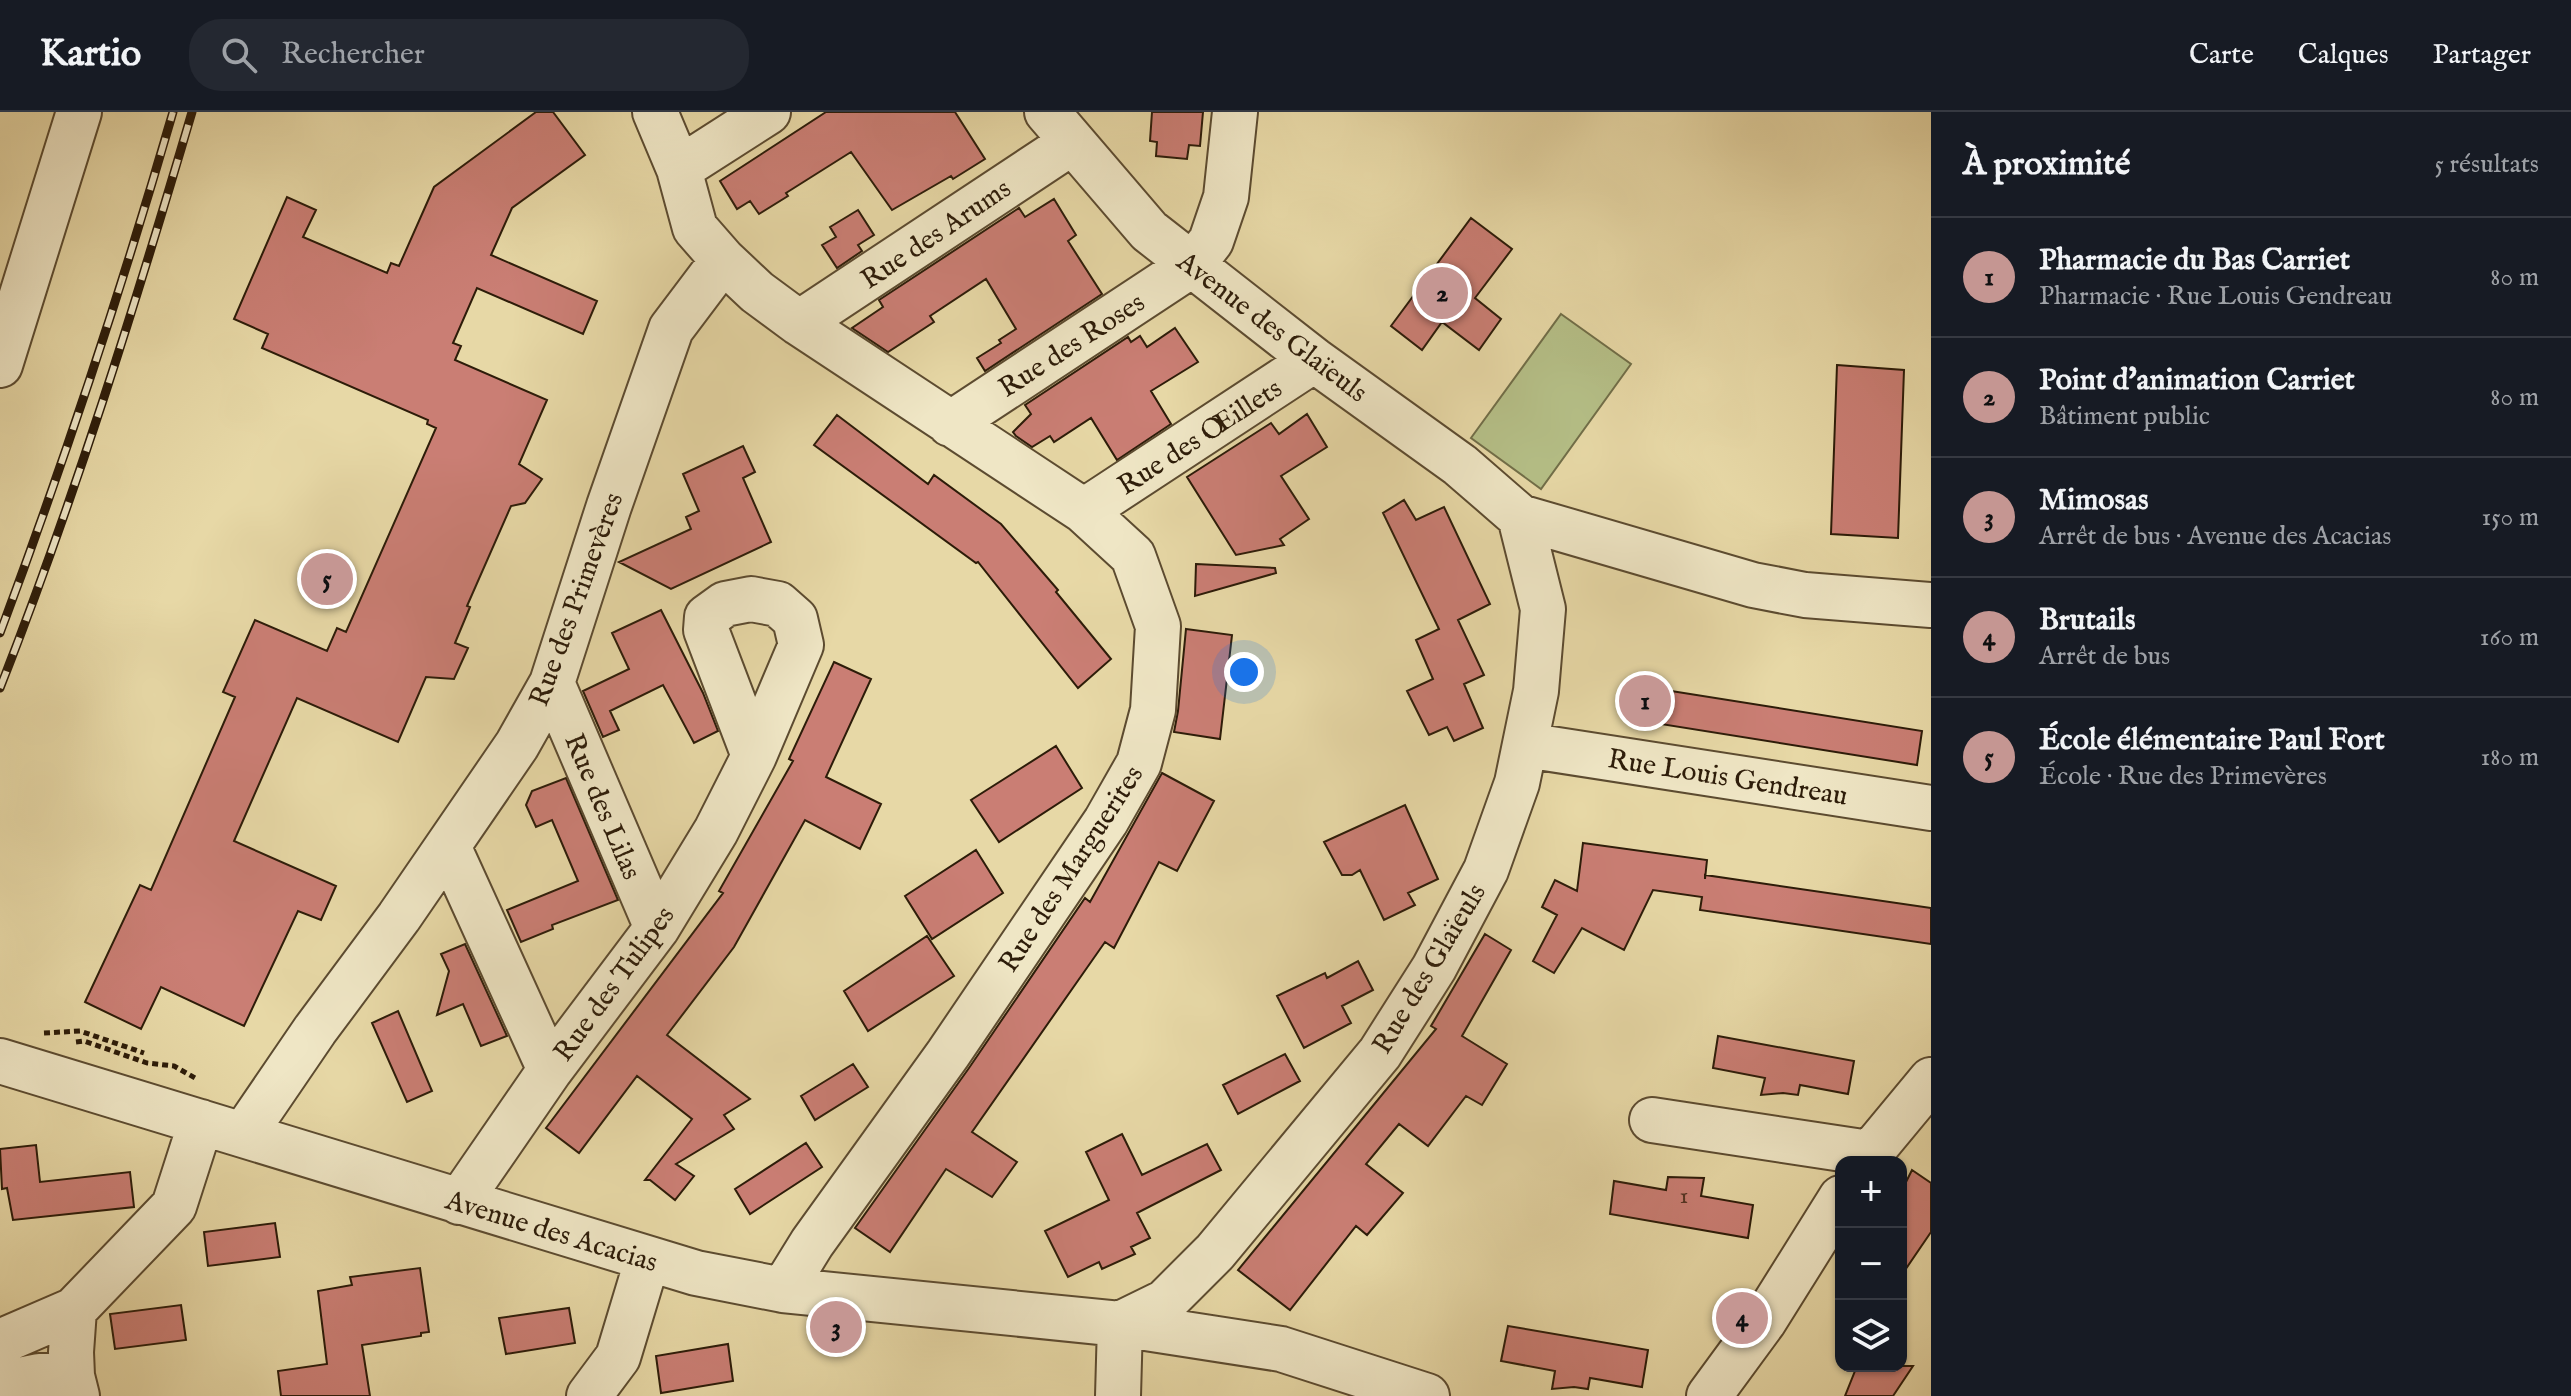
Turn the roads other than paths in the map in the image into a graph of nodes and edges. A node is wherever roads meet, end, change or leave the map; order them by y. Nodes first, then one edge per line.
1 (79, 112) edge
2 (655, 112) edge
3 (768, 112) edge
4 (1235, 112) edge
5 (1059, 128) edge
6 (679, 169) junction
7 (723, 260) junction
8 (1193, 264) junction
9 (799, 323) junction
10 (1314, 360) junction
11 (0, 365) edge
12 (950, 424) junction
13 (1084, 511) junction
14 (1520, 517) junction
15 (1931, 605) edge
16 (552, 683) junction
17 (1525, 745) junction
18 (754, 756) dead end
19 (1931, 808) edge
20 (448, 846) junction
21 (657, 928) junction
22 (0, 1061) edge
23 (550, 1070) junction
24 (1931, 1080) edge
25 (1652, 1120) dead end
26 (201, 1122) junction
27 (244, 1134) junction
28 (1855, 1156) edge
29 (1868, 1156) edge
30 (459, 1202) junction
31 (1835, 1208) edge
32 (647, 1261) junction
33 (783, 1290) junction
34 (74, 1310) junction
35 (1120, 1324) junction
36 (0, 1342) edge
37 (0, 1384) edge
38 (74, 1386) edge
39 (589, 1396) edge
40 (1118, 1396) edge
41 (1427, 1396) edge
42 (1710, 1396) edge

1 - 11 street
2 - 6 street
3 - 6 street
4 - 8 street
5 - 8 street, Avenue des Glaïeuls
5 - 9 street, Rue des Arums
6 - 7 street
7 - 9 street, Rue des Marguerites
7 - 16 street, Rue des Primevères
8 - 10 street, Avenue des Glaïeuls
8 - 12 street, Rue des Roses
9 - 12 street, Rue des Marguerites
10 - 13 street, Rue des Œillets
10 - 14 street, Avenue des Glaïeuls
12 - 13 street, Rue des Marguerites
13 - 33 street, Rue des Marguerites
14 - 15 street
14 - 17 street, Rue des Glaïeuls
16 - 20 street, Rue des Primevères
16 - 21 street, Rue des Lilas
17 - 19 street, Rue Louis Gendreau
17 - 35 street, Rue des Glaïeuls
18 - 21 street, Rue des Tulipes
20 - 23 street
20 - 27 street, Rue des Primevères
21 - 23 street, Rue des Tulipes
22 - 26 street, Avenue des Acacias
23 - 30 street, Rue des Tulipes
24 - 29 street
25 - 28 street
26 - 27 street, Avenue des Acacias
26 - 34 street
27 - 30 street, Avenue des Acacias
30 - 32 street, Avenue des Acacias
31 - 42 street
32 - 33 street, Avenue des Acacias
32 - 39 street
33 - 35 street, Avenue des Acacias
34 - 36 street
34 - 38 street
35 - 40 street
35 - 41 street, Avenue des Acacias
37 - 38 street

